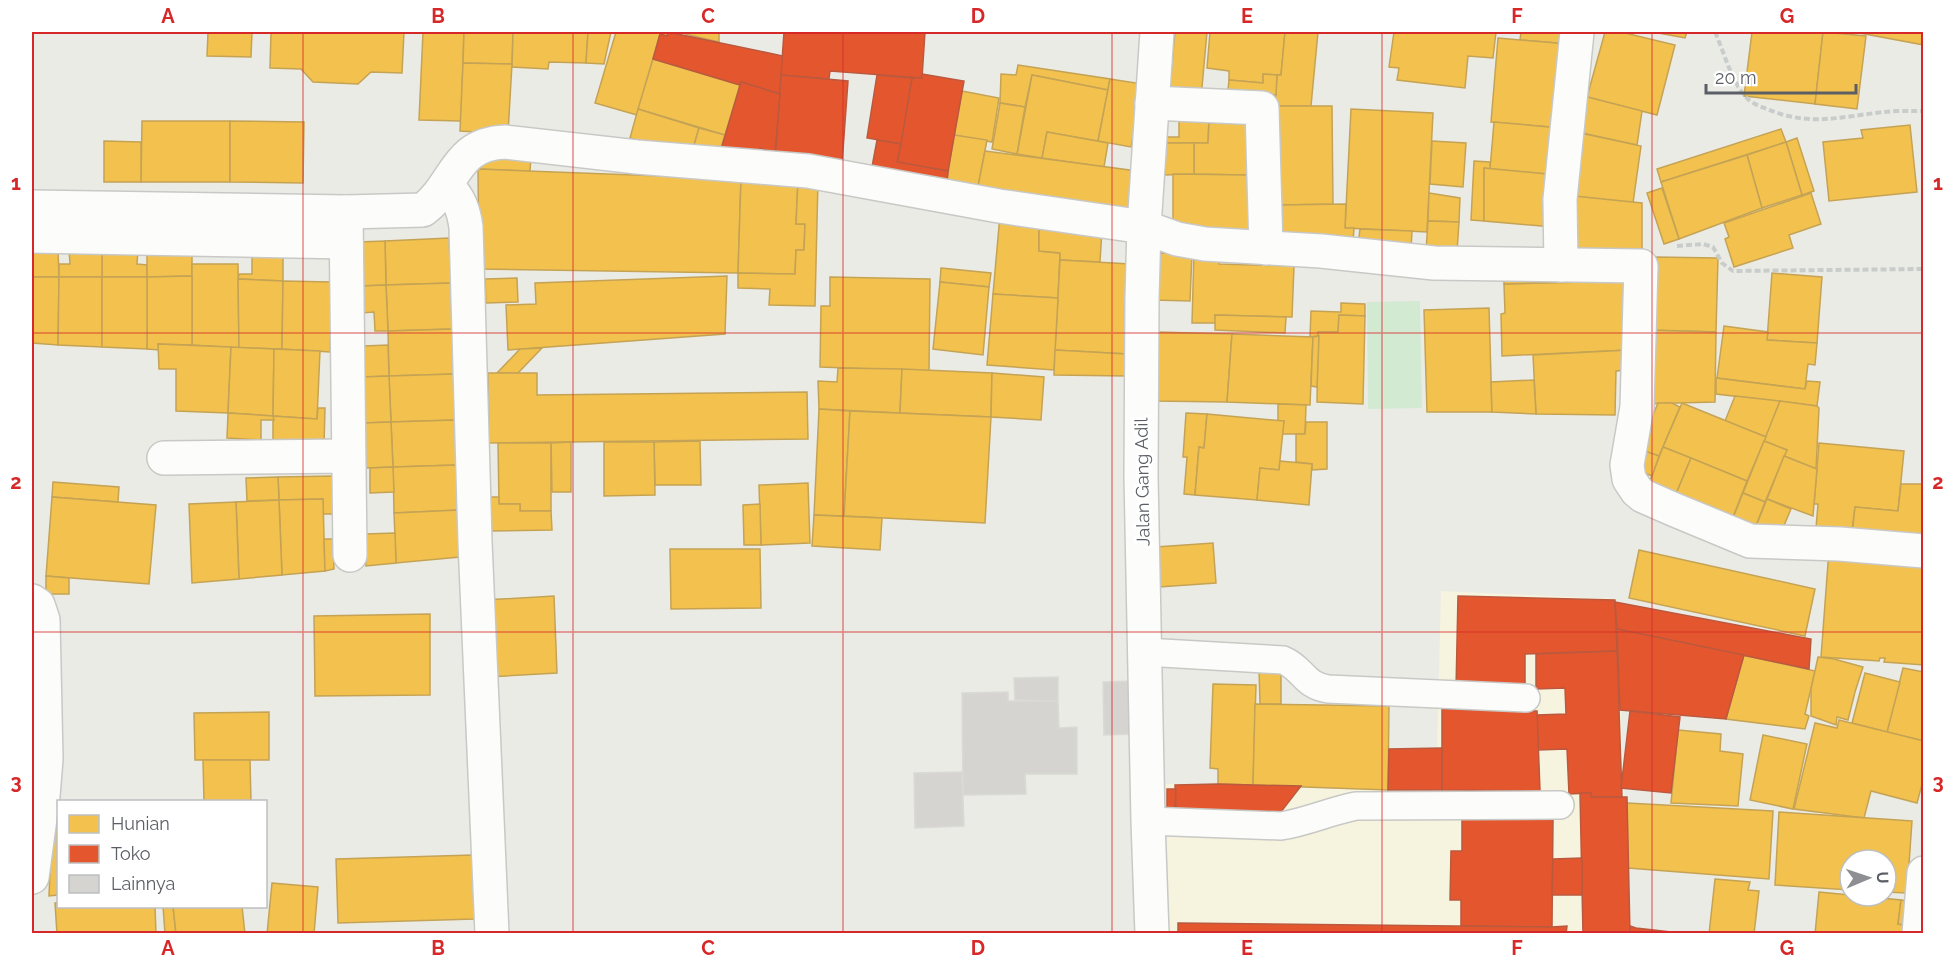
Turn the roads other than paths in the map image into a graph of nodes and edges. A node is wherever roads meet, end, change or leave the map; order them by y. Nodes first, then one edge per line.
1 (1157, 32) edge
2 (1577, 32) edge
3 (1152, 103) junction
4 (445, 186) junction
5 (32, 207) edge
6 (346, 227) junction
7 (1144, 227) junction
8 (32, 236) edge
9 (1266, 248) junction
10 (1561, 265) junction
11 (348, 456) junction
12 (164, 458) dead end
13 (1923, 551) edge
14 (350, 555) dead end
15 (32, 601) edge
16 (1145, 652) junction
17 (1526, 698) dead end
18 (1560, 806) dead end
19 (1148, 821) junction
20 (1923, 873) edge
21 (32, 877) edge
22 (492, 933) edge
23 (1152, 933) edge
24 (1919, 933) edge

1 - 3 street, Jalan Gang Adil
2 - 10 street
3 - 7 street, Jalan Gang Adil
3 - 9 street
4 - 6 street
4 - 7 street
4 - 22 street
5 - 6 street
6 - 8 street
6 - 11 street
7 - 9 street
7 - 16 street, Jalan Gang Adil
9 - 10 street
10 - 13 street
11 - 12 street
11 - 14 street
15 - 21 street
16 - 17 lane
16 - 19 street, Jalan Gang Adil
18 - 19 lane
19 - 23 street, Jalan Gang Adil
20 - 24 street

